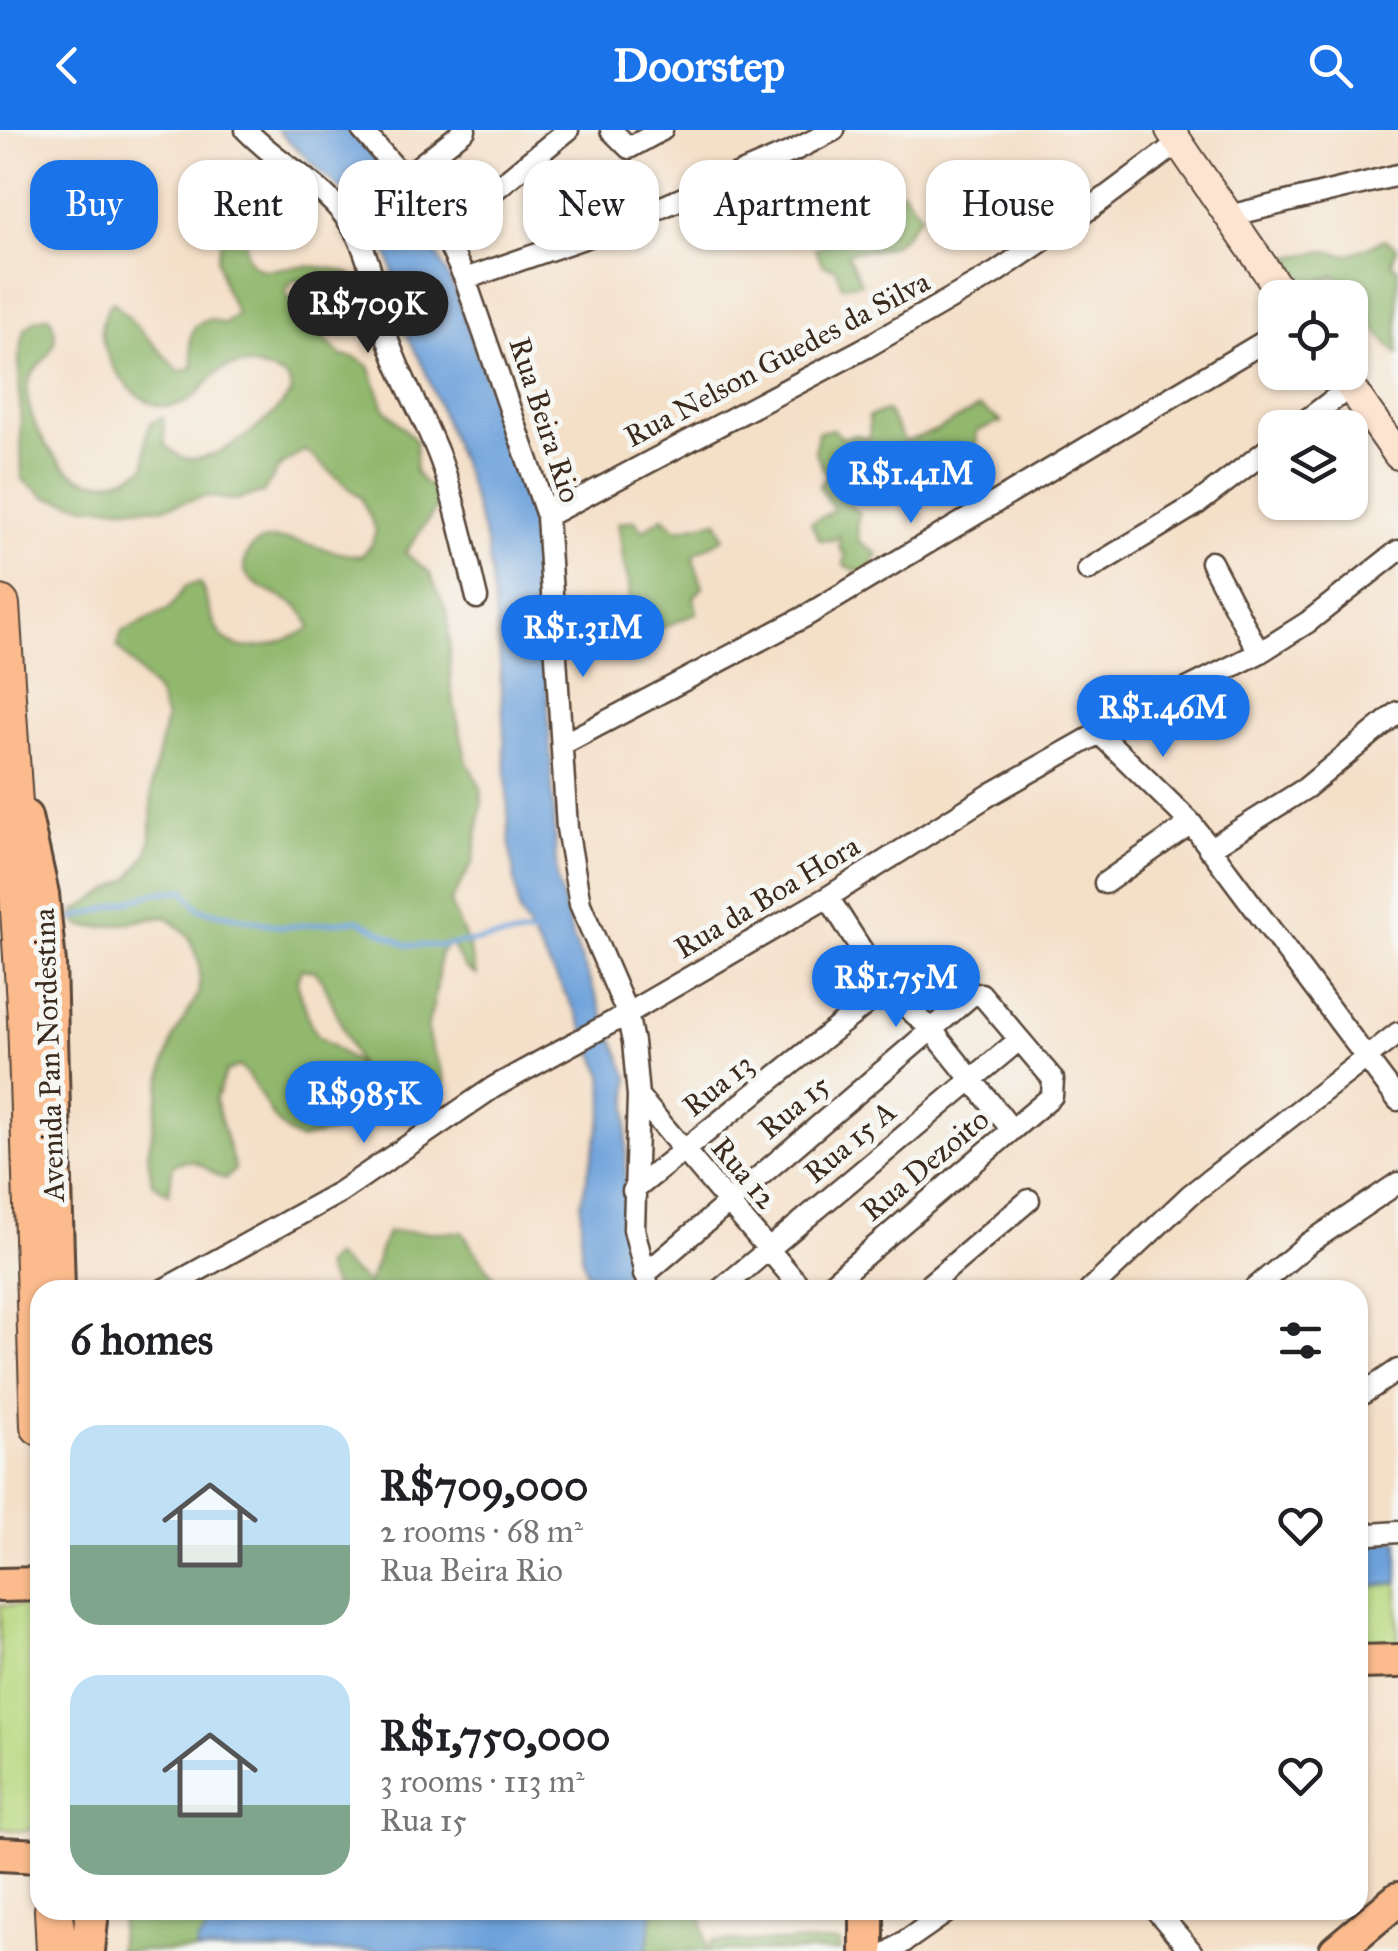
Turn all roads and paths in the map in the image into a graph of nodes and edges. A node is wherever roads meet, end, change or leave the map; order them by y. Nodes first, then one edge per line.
1 (246, 130) edge
2 (362, 130) edge
3 (568, 130) edge
4 (662, 130) edge
5 (834, 130) edge
6 (455, 133) edge
7 (1174, 137) edge
8 (618, 138) edge
9 (388, 160) edge
10 (424, 160) edge
11 (1398, 175) edge
12 (503, 183) edge
13 (1229, 216) junction
14 (452, 250) edge
15 (466, 279) junction
16 (1273, 280) edge
17 (1258, 346) edge
18 (1335, 390) edge
19 (1352, 390) edge
20 (1314, 410) edge
21 (1398, 454) edge
22 (1258, 457) edge
23 (547, 516) junction
24 (1398, 551) edge
25 (1211, 562) dead end
26 (1088, 570) dead end
27 (477, 598) dead end
28 (0, 605) edge
29 (1260, 653) junction
30 (1398, 712) edge
31 (1099, 732) junction
32 (562, 744) junction
33 (10, 765) junction
34 (1191, 823) junction
35 (1209, 849) junction
36 (1104, 883) dead end
37 (828, 896) junction
38 (886, 988) junction
39 (622, 1017) junction
40 (931, 1030) junction
41 (1398, 1033) edge
42 (1019, 1040) junction
43 (1365, 1058) junction
44 (972, 1080) junction
45 (638, 1096) junction
46 (1398, 1100) edge
47 (1012, 1130) junction
48 (686, 1150) junction
49 (1398, 1183) edge
50 (633, 1191) junction
51 (1029, 1200) dead end
52 (729, 1202) junction
53 (769, 1249) junction
54 (35, 1280) edge
55 (58, 1280) edge
56 (181, 1280) edge
57 (645, 1280) edge
58 (649, 1280) edge
59 (732, 1280) edge
60 (795, 1280) edge
61 (836, 1280) edge
62 (934, 1280) edge
63 (1101, 1280) edge
64 (1264, 1280) edge
65 (1398, 1370) edge
66 (1368, 1391) edge
67 (1398, 1532) edge
68 (1368, 1535) edge
69 (30, 1584) edge
70 (0, 1586) edge
71 (1398, 1660) edge
72 (1368, 1662) edge
73 (0, 1854) edge
74 (30, 1856) edge
75 (1398, 1899) edge
76 (54, 1920) edge
77 (91, 1920) edge
78 (867, 1920) edge
79 (936, 1920) edge
80 (1164, 1920) edge
81 (56, 1951) edge
82 (88, 1951) edge
83 (866, 1951) edge
84 (892, 1951) edge
85 (1190, 1951) edge
86 (1336, 1951) edge

1 - 27 street
2 - 9 street, Rua Beira Rio
3 - 12 street
4 - 8 street
5 - 15 street
6 - 10 street
7 - 13 main road
7 - 23 street, Rua Nelson Guedes da Silva
11 - 13 street
13 - 16 main road
14 - 15 street, Rua Beira Rio
15 - 23 street, Rua Beira Rio
17 - 32 street
18 - 20 street
19 - 21 main road
22 - 26 street
23 - 32 street, Rua Beira Rio
24 - 29 street, Rua da Boa Hora
25 - 29 street
28 - 33 highway, Avenida Pan Nordestina
29 - 31 street, Rua da Boa Hora
30 - 35 street
31 - 34 street
31 - 37 street, Rua da Boa Hora
32 - 39 street, Rua Beira Rio
33 - 54 highway, Avenida Pan Nordestina
33 - 55 main road, Avenida Pan Nordestina
34 - 35 street
34 - 36 street
35 - 43 street
37 - 38 street
37 - 39 street, Rua da Boa Hora
38 - 40 street
38 - 48 street, Rua 13
39 - 45 street, Rua Beira Rio
39 - 56 street, Rua da Boa Hora
40 - 42 street, Rua 15
40 - 44 street
40 - 52 street, Rua 15
41 - 43 street
42 - 44 street, Rua 15 A
42 - 47 street, Rua Dezoito
43 - 46 street
43 - 63 street
44 - 47 street
44 - 53 street, Rua 15 A
45 - 48 street, Rua 12
45 - 50 street, Rua Beira Rio
47 - 61 street, Rua Dezoito
48 - 50 street, Rua 13
48 - 52 street, Rua 12
49 - 64 street
50 - 57 street, Rua Beira Rio
51 - 62 street
52 - 53 street, Rua 12
52 - 58 street, Rua 15
53 - 59 street, Rua 15 A
53 - 60 street, Rua 12
65 - 66 street
67 - 68 street
69 - 70 main road
71 - 72 main road
73 - 74 main road
75 - 86 main road
76 - 81 highway
77 - 82 main road
78 - 83 main road
79 - 84 street
80 - 85 street

